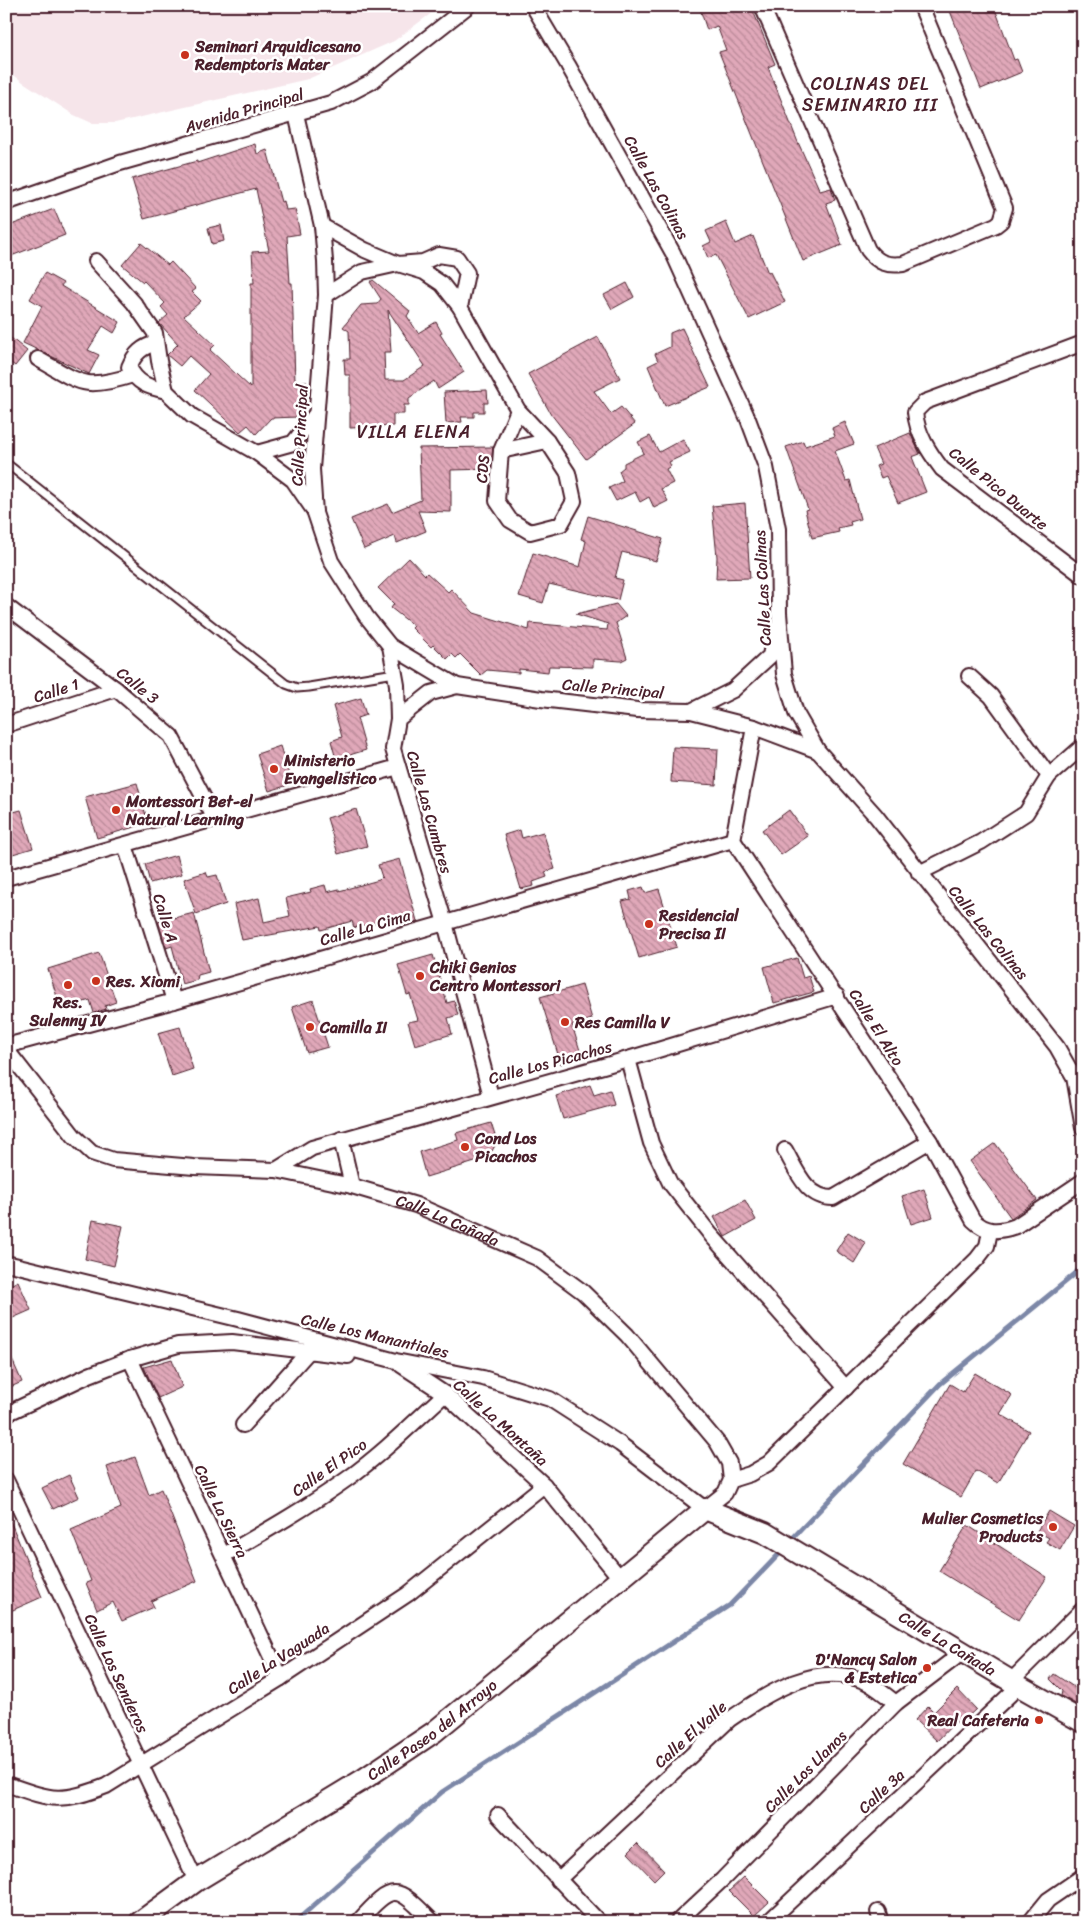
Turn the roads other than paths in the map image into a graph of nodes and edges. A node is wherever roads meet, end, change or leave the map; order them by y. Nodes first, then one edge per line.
1 (468, 6) edge
2 (533, 6) edge
3 (762, 6) edge
4 (920, 6) edge
5 (296, 114) junction
6 (6, 203) edge
7 (322, 226) junction
8 (96, 261) dead end
9 (398, 264) junction
10 (326, 295) junction
11 (460, 307) junction
12 (156, 342) junction
13 (1083, 343) edge
14 (38, 359) dead end
15 (133, 376) junction
16 (166, 391) junction
17 (518, 410) junction
18 (315, 416) junction
19 (547, 440) junction
20 (501, 450) junction
21 (257, 453) junction
22 (6, 463) edge
23 (315, 513) junction
24 (1083, 576) edge
25 (6, 606) edge
26 (779, 613) junction
27 (390, 646) junction
28 (395, 673) junction
29 (969, 676) dead end
30 (457, 686) junction
31 (116, 689) junction
32 (691, 711) junction
33 (398, 720) junction
34 (6, 725) edge
35 (754, 726) junction
36 (1083, 746) edge
37 (818, 751) junction
38 (398, 767) junction
39 (1049, 776) junction
40 (215, 819) junction
41 (733, 840) junction
42 (126, 845) junction
43 (919, 873) junction
44 (6, 878) edge
45 (445, 923) junction
46 (837, 996) junction
47 (174, 1001) junction
48 (6, 1048) edge
49 (628, 1059) junction
50 (491, 1096) junction
51 (1082, 1118) edge
52 (341, 1139) junction
53 (930, 1141) junction
54 (785, 1150) dead end
55 (276, 1170) junction
56 (1083, 1181) edge
57 (352, 1186) junction
58 (990, 1231) junction
59 (6, 1263) edge
60 (309, 1351) junction
61 (130, 1359) junction
62 (396, 1361) junction
63 (846, 1388) junction
64 (445, 1394) junction
65 (6, 1414) edge
66 (243, 1424) dead end
67 (6, 1480) edge
68 (731, 1480) junction
69 (544, 1485) junction
70 (705, 1509) junction
71 (224, 1555) junction
72 (620, 1578) junction
73 (1083, 1609) edge
74 (963, 1652) junction
75 (281, 1678) junction
76 (1015, 1684) junction
77 (896, 1703) junction
78 (1083, 1722) edge
79 (141, 1765) junction
80 (6, 1784) edge
81 (498, 1815) dead end
82 (1083, 1876) edge
83 (558, 1880) junction
84 (196, 1882) junction
85 (140, 1922) edge
86 (358, 1922) edge
87 (433, 1922) edge
88 (599, 1922) edge
89 (677, 1922) edge
90 (768, 1922) edge
91 (1030, 1922) edge

1 - 5 street, Avenida Principal
2 - 26 street, Calle Las Colinas
3 - 4 street
5 - 6 street, Avenida Principal
5 - 7 street, Calle Principal
7 - 9 street
7 - 10 street, Calle Principal
8 - 12 street
9 - 10 street, CDS
9 - 11 street, CDS
9 - 11 street
10 - 18 street, Calle Principal
11 - 17 street, CDS
12 - 15 street
12 - 16 street
13 - 24 street, Calle Pico Duarte
14 - 15 street
15 - 16 street
16 - 21 street
17 - 19 street, CDS
17 - 20 street, CDS
18 - 21 street
18 - 23 street, Calle Principal
19 - 20 street
19 - 20 street, CDS
21 - 23 street
22 - 28 lane
23 - 27 street, Calle Principal
25 - 31 street, Calle 3
26 - 32 street, Calle Principal
26 - 37 street, Calle Las Colinas
27 - 28 street, Calle Las Cumbres
27 - 30 street, Calle Principal
28 - 33 street, Calle Las Cumbres
29 - 39 street
30 - 32 street, Calle Principal
30 - 33 street
31 - 34 street, Calle 1
31 - 40 street, Calle 3
32 - 35 street
33 - 38 street, Calle Las Cumbres
35 - 37 street
35 - 41 street
36 - 39 street
37 - 43 street, Calle Las Colinas
38 - 40 street
38 - 45 street, Calle Las Cumbres
39 - 43 street
40 - 42 street
41 - 45 street, Calle La Cima
41 - 46 street, Calle El Alto
42 - 44 street
42 - 47 street, Calle A
43 - 51 street, Calle Las Colinas
45 - 47 street, Calle La Cima
45 - 50 street, Calle Las Cumbres
46 - 49 street, Calle Los Picachos
46 - 53 street, Calle El Alto
47 - 48 street, Calle La Cima
48 - 55 street, Calle La Cañada
49 - 50 street, Calle Los Picachos
49 - 63 street
50 - 52 street, Calle Los Picachos
52 - 55 street, Calle Los Picachos
52 - 57 street
53 - 54 street
53 - 58 street, Calle El Alto
55 - 57 street, Calle La Cañada
56 - 58 street
57 - 68 street, Calle La Cañada
58 - 63 street
59 - 62 street, Calle Los Manantiales
60 - 61 street, Calle La Montaña
60 - 62 street, Calle La Montaña
60 - 66 street
61 - 65 street, Calle La Montaña
61 - 71 street, Calle La Sierra
62 - 64 street, Calle La Montaña
62 - 70 street, Calle Los Manantiales
63 - 68 street
64 - 69 street, Calle La Montaña
64 - 71 street, Calle El Pico
67 - 79 street, Calle Los Senderos
68 - 70 street
69 - 72 street, Calle La Montaña
69 - 75 street, Calle La Vaguada
70 - 72 main road, Calle Paseo del Arroyo
70 - 74 main road, Calle La Cañada
71 - 75 street, Calle La Sierra
72 - 84 main road, Calle Paseo del Arroyo
73 - 76 street, Calle 3a
74 - 76 main road, Calle La Cañada
74 - 77 street, Calle Los Llanos
75 - 79 street, Calle La Vaguada
76 - 78 main road, Calle La Cañada
76 - 90 street, Calle 3a
77 - 83 street, Calle El Valle
77 - 89 street, Calle Los Llanos
79 - 80 street, Calle La Vaguada
79 - 84 street, Calle Los Senderos
81 - 83 street
82 - 91 street
83 - 88 street
84 - 85 main road, Calle Paseo del Arroyo
86 - 87 street

